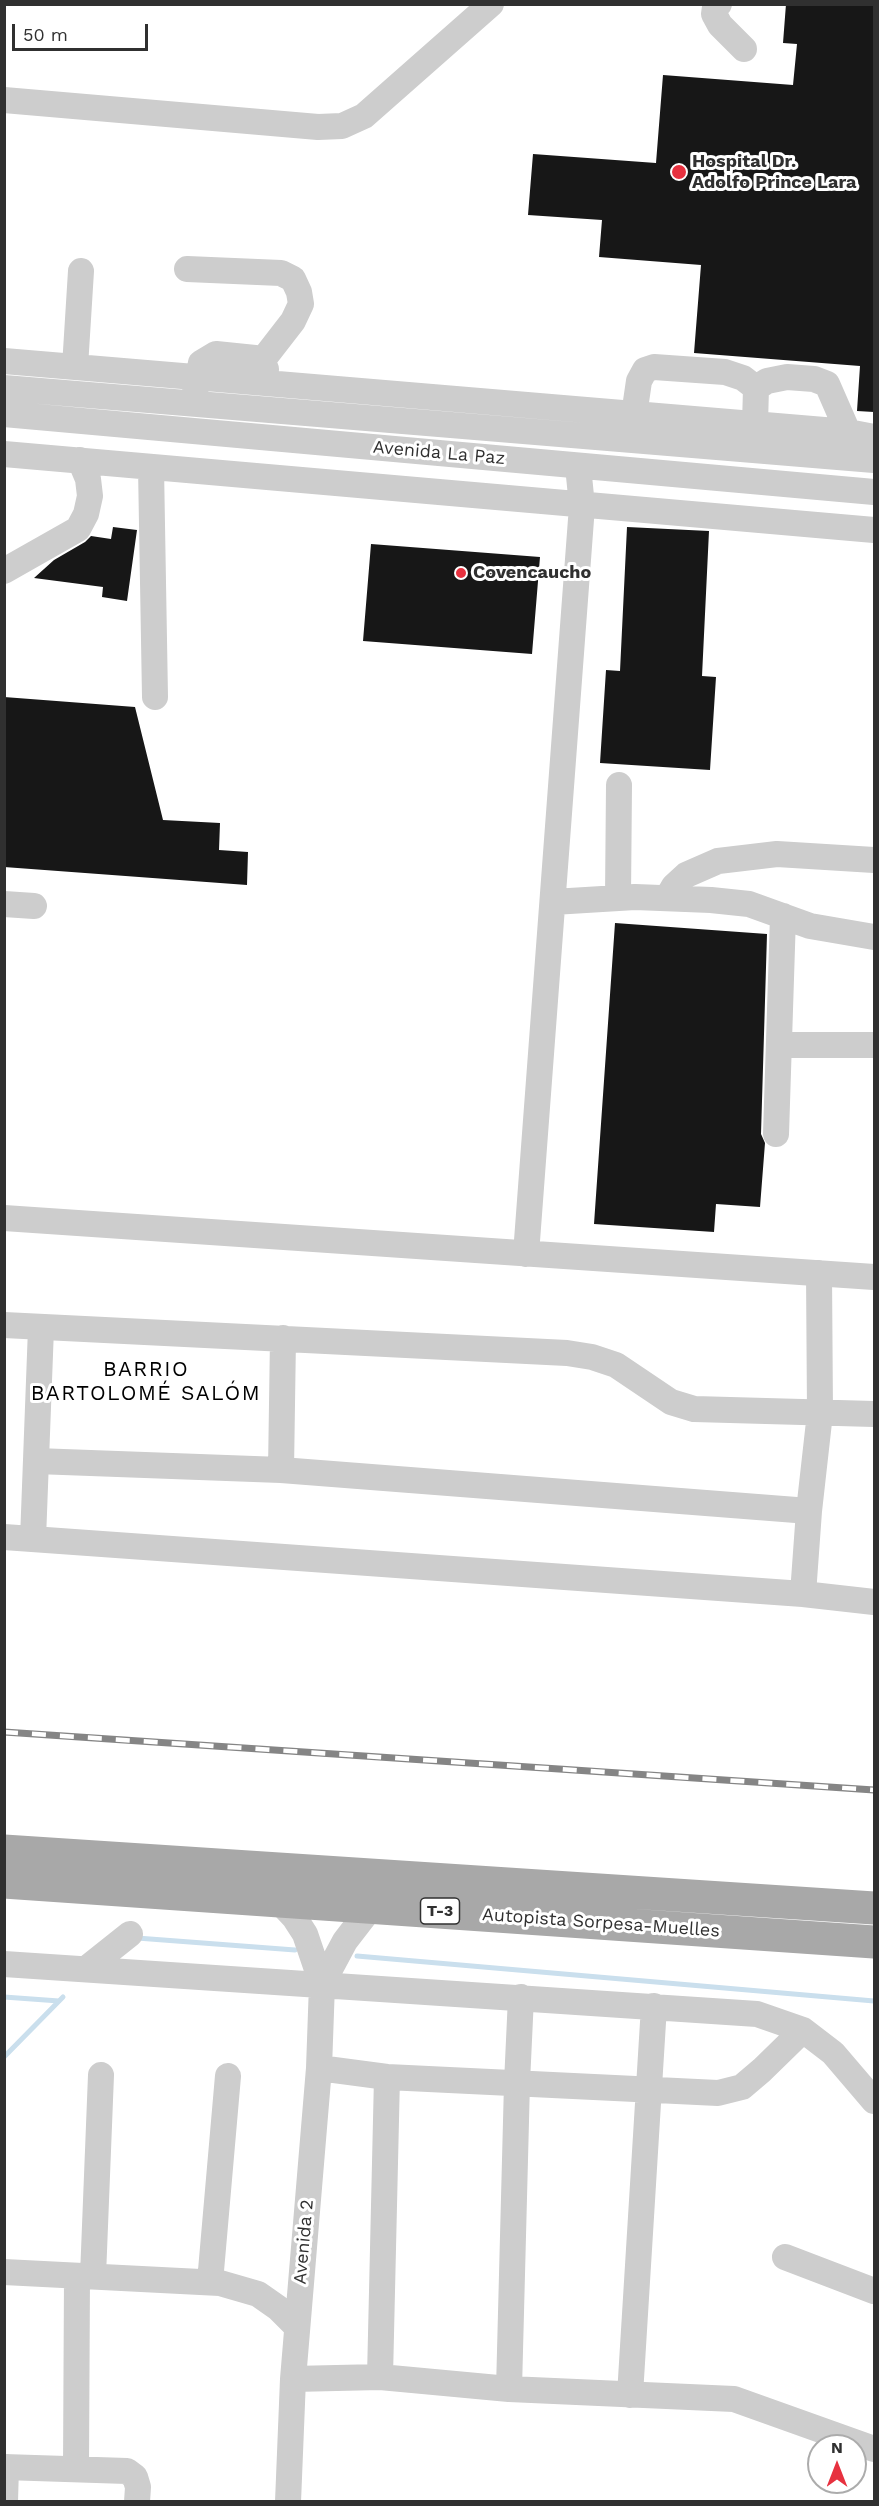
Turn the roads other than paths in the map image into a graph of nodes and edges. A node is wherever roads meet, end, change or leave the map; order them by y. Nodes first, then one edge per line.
1 (491, 4) edge
2 (719, 4) edge
3 (744, 49) dead end
4 (4, 100) edge
5 (187, 270) dead end
6 (81, 271) dead end
7 (4, 361) edge
8 (75, 367) junction
9 (263, 372) junction
10 (197, 378) junction
11 (4, 388) edge
12 (756, 388) junction
13 (193, 405) junction
14 (262, 410) junction
15 (4, 414) edge
16 (633, 414) junction
17 (755, 424) junction
18 (848, 432) junction
19 (874, 437) edge
20 (631, 439) junction
21 (392, 448) junction
22 (4, 454) edge
23 (80, 460) junction
24 (874, 460) edge
25 (578, 466) junction
26 (151, 467) junction
27 (632, 471) junction
28 (387, 488) junction
29 (874, 492) edge
30 (582, 506) junction
31 (874, 530) edge
32 (4, 571) edge
33 (155, 698) dead end
34 (620, 785) dead end
35 (874, 860) edge
36 (618, 897) junction
37 (667, 898) junction
38 (553, 902) junction
39 (4, 904) edge
40 (34, 906) dead end
41 (783, 916) junction
42 (874, 937) edge
43 (779, 1045) junction
44 (874, 1045) edge
45 (776, 1134) dead end
46 (4, 1218) edge
47 (526, 1254) junction
48 (819, 1273) junction
49 (874, 1277) edge
50 (4, 1325) edge
51 (41, 1329) junction
52 (283, 1338) junction
53 (820, 1413) junction
54 (874, 1414) edge
55 (36, 1461) junction
56 (280, 1470) junction
57 (808, 1511) junction
58 (4, 1537) edge
59 (33, 1539) junction
60 (802, 1594) junction
61 (874, 1602) edge
62 (4, 1851) edge
63 (4, 1882) edge
64 (278, 1900) junction
65 (372, 1906) junction
66 (874, 1908) edge
67 (130, 1934) dead end
68 (874, 1942) edge
69 (4, 1964) edge
70 (86, 1969) junction
71 (322, 1983) junction
72 (521, 1997) junction
73 (654, 2006) junction
74 (803, 2030) junction
75 (319, 2068) junction
76 (101, 2074) dead end
77 (228, 2076) dead end
78 (387, 2077) junction
79 (517, 2083) junction
80 (647, 2089) junction
81 (874, 2100) edge
82 (785, 2258) dead end
83 (4, 2272) edge
84 (85, 2276) junction
85 (210, 2282) junction
86 (874, 2291) edge
87 (297, 2327) junction
88 (380, 2377) junction
89 (293, 2379) junction
90 (509, 2389) junction
91 (630, 2395) junction
92 (874, 2449) edge
93 (5, 2467) edge
94 (76, 2468) junction
95 (5, 2502) edge
96 (137, 2502) edge
97 (288, 2502) edge

1 - 4 street
2 - 3 street
5 - 9 street
6 - 8 street
7 - 8 street
8 - 10 street
9 - 10 street
9 - 14 street
9 - 16 street
10 - 13 street
11 - 13 street, Avenida La Paz
12 - 16 street
12 - 17 street
12 - 18 street
13 - 14 street, Avenida La Paz
14 - 20 street, Avenida La Paz
15 - 21 street, Avenida La Paz
16 - 17 street
16 - 20 street
17 - 18 street
18 - 19 street
20 - 24 street, Avenida La Paz
20 - 27 street
21 - 25 street, Avenida La Paz
21 - 28 street
22 - 23 street
23 - 26 street
23 - 32 street
25 - 27 street, Avenida La Paz
25 - 30 street
26 - 28 street
26 - 33 street
27 - 29 street, Avenida La Paz
28 - 30 street
30 - 31 street
30 - 38 street
34 - 36 street
35 - 37 street
36 - 37 street
36 - 38 street
37 - 41 street
38 - 47 street
39 - 40 street
41 - 42 street
41 - 43 street
43 - 44 street
43 - 45 street
46 - 47 street
47 - 48 street
48 - 49 street
48 - 53 street
50 - 51 street
51 - 52 street
51 - 55 street
52 - 53 street
52 - 56 street
53 - 54 street
53 - 57 street
55 - 56 street
55 - 59 street
56 - 57 street
57 - 60 street
58 - 59 street
59 - 60 street
60 - 61 street
62 - 66 main road, Autopista Sorpesa-Muelles / T-3
63 - 64 main road, Autopista Sorpesa-Muelles / T-3
64 - 65 main road, Autopista Sorpesa-Muelles / T-3
64 - 71 street
65 - 68 main road, Autopista Sorpesa-Muelles / T-3
65 - 71 street
67 - 70 street
69 - 70 street
70 - 71 street
71 - 72 street
71 - 75 street, Avenida 2
72 - 73 street
72 - 79 street
73 - 74 street
73 - 80 street
74 - 80 street
74 - 81 street
75 - 78 street
75 - 87 street, Avenida 2
76 - 84 street
77 - 85 street
78 - 79 street
78 - 88 street
79 - 80 street
79 - 90 street
80 - 91 street
82 - 86 street
83 - 84 street
84 - 85 street
84 - 94 street
85 - 87 street
87 - 89 street, Avenida 2
88 - 89 street
88 - 90 street
89 - 97 street, Avenida 2
90 - 91 street
91 - 92 street
93 - 94 street
93 - 95 street
94 - 96 street

